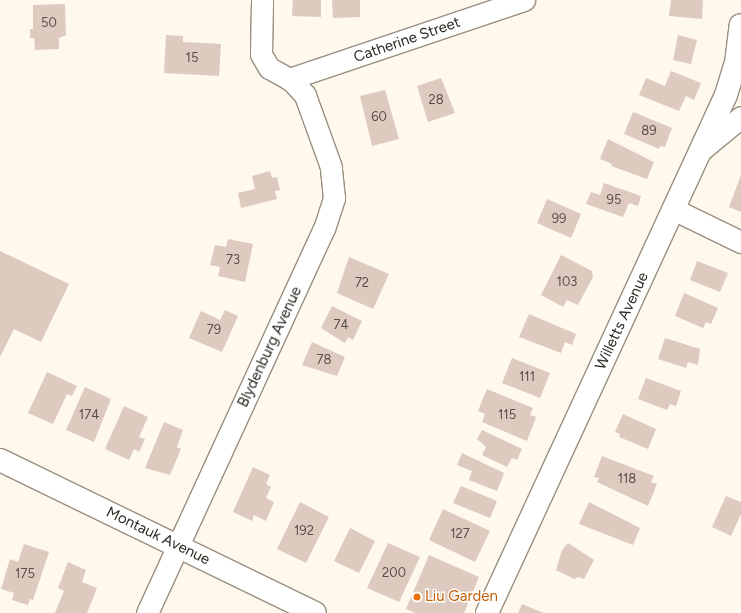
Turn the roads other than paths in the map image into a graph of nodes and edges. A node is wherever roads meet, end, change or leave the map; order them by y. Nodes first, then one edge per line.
1 (262, 0) edge
2 (524, 0) edge
3 (741, 25) edge
4 (739, 64) edge
5 (289, 79) junction
6 (741, 117) edge
7 (700, 152) junction
8 (673, 209) junction
9 (741, 242) edge
10 (0, 460) edge
11 (178, 546) junction
12 (147, 613) edge
13 (315, 613) edge
14 (487, 613) edge

1 - 5 street, Blydenburg Avenue
2 - 5 street, Catherine Street
3 - 4 main road, Willetts Avenue
4 - 7 main road, Willetts Avenue
5 - 11 street, Blydenburg Avenue
6 - 7 street
7 - 8 main road, Willetts Avenue
8 - 9 street
8 - 14 main road, Willetts Avenue
10 - 11 main road, Montauk Avenue
11 - 12 street, Blydenburg Avenue
11 - 13 main road, Montauk Avenue

